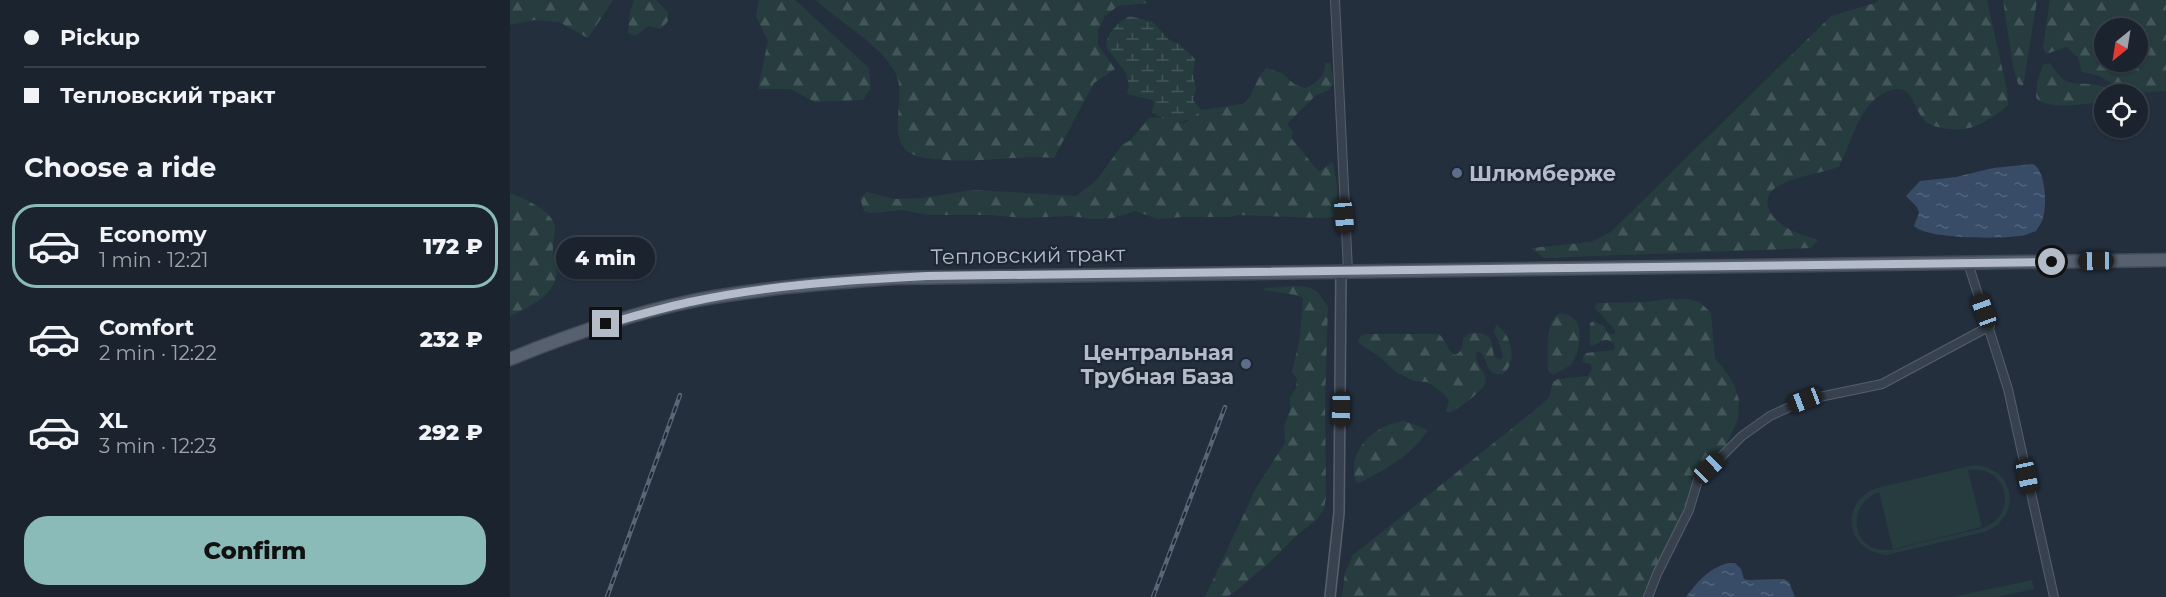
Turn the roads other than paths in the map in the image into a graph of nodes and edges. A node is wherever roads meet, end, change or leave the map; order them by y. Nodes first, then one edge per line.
1 (1335, 0) edge
2 (2166, 260) edge
3 (1968, 263) junction
4 (1344, 272) junction
5 (1990, 326) junction
6 (510, 359) edge
7 (1330, 597) edge
8 (1648, 597) edge
9 (2054, 597) edge

1 - 4 street
2 - 3 main road, Тепловский тракт
3 - 4 main road, Тепловский тракт
3 - 5 street
4 - 6 main road, Тепловский тракт
4 - 7 street
5 - 8 street
5 - 9 street

